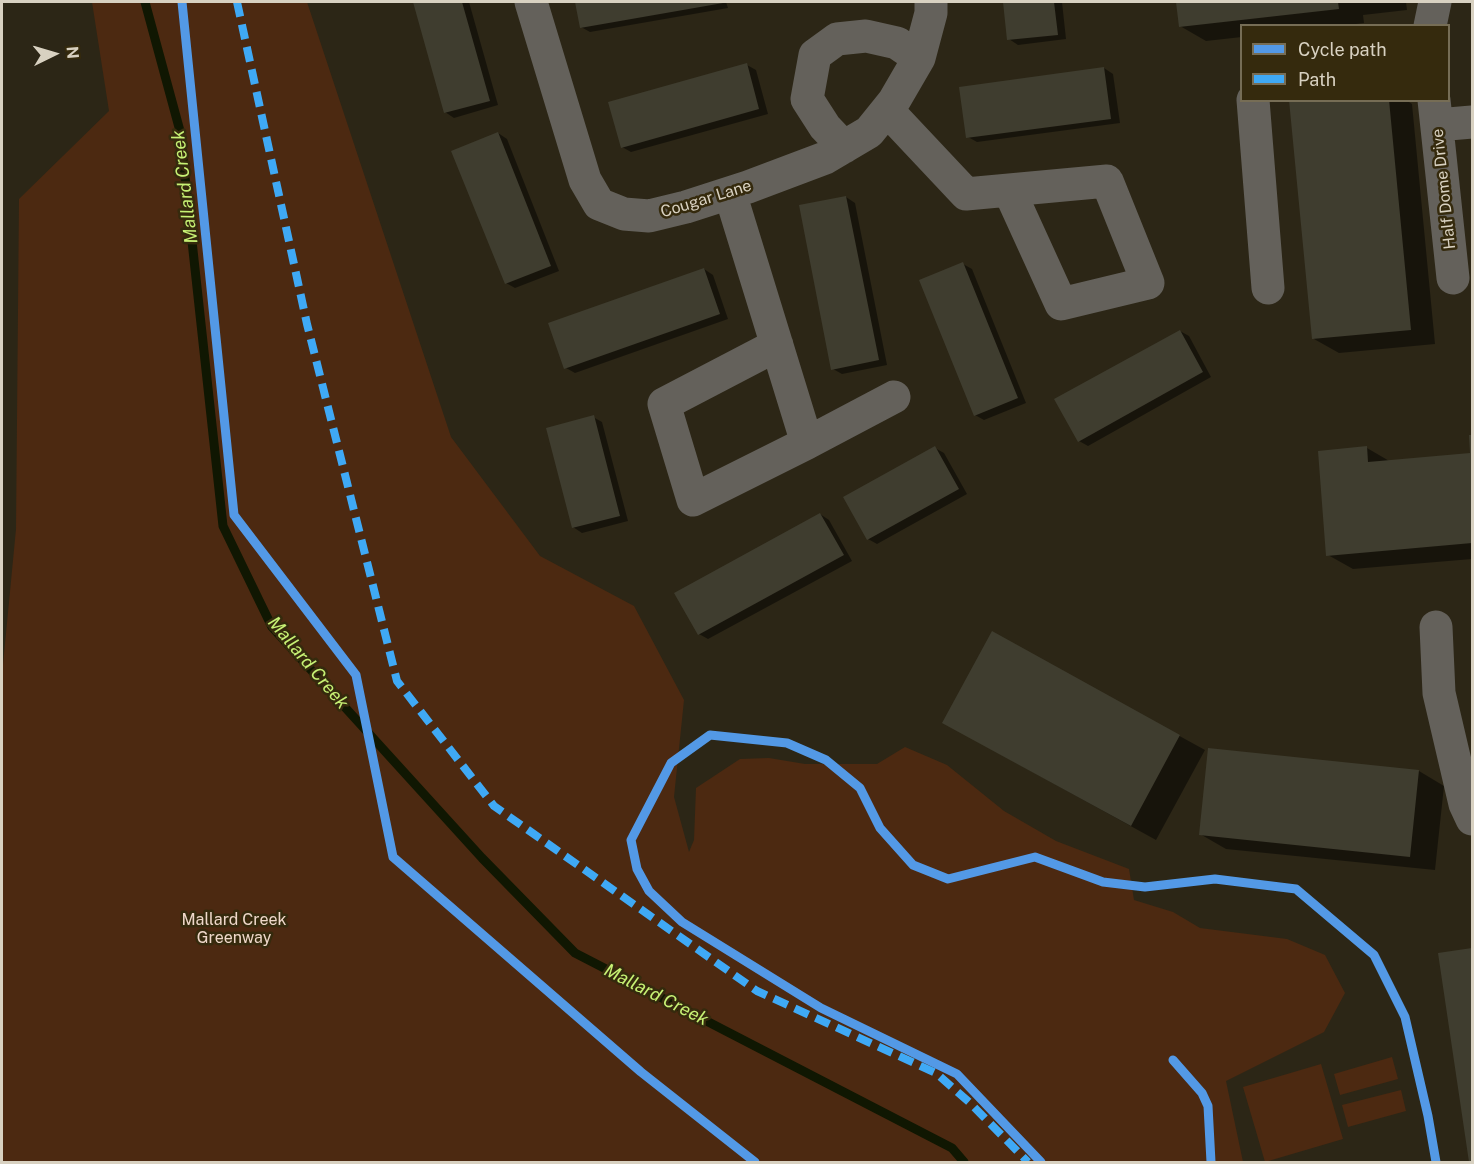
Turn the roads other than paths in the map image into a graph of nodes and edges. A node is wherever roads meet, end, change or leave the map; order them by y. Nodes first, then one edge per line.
1 (531, 2) edge
2 (931, 2) edge
3 (1435, 2) edge
4 (1430, 24) edge
5 (919, 58) junction
6 (1253, 102) edge
7 (887, 110) junction
8 (1436, 113) edge
9 (1473, 122) edge
10 (844, 147) junction
11 (1009, 190) junction
12 (730, 193) junction
13 (1453, 278) dead end
14 (1268, 288) dead end
15 (777, 345) junction
16 (894, 397) dead end
17 (807, 443) junction
18 (1436, 627) dead end
19 (1473, 819) edge

1 - 12 street, Cougar Lane
2 - 5 street, Cougar Lane
3 - 4 street
5 - 7 street, Cougar Lane
5 - 10 street
6 - 14 street
7 - 10 street, Cougar Lane
7 - 11 street
8 - 9 street
8 - 13 street, Half Dome Drive
10 - 12 street, Cougar Lane
11 - 11 street
12 - 15 street
15 - 17 street
15 - 17 street
16 - 17 street
18 - 19 street

